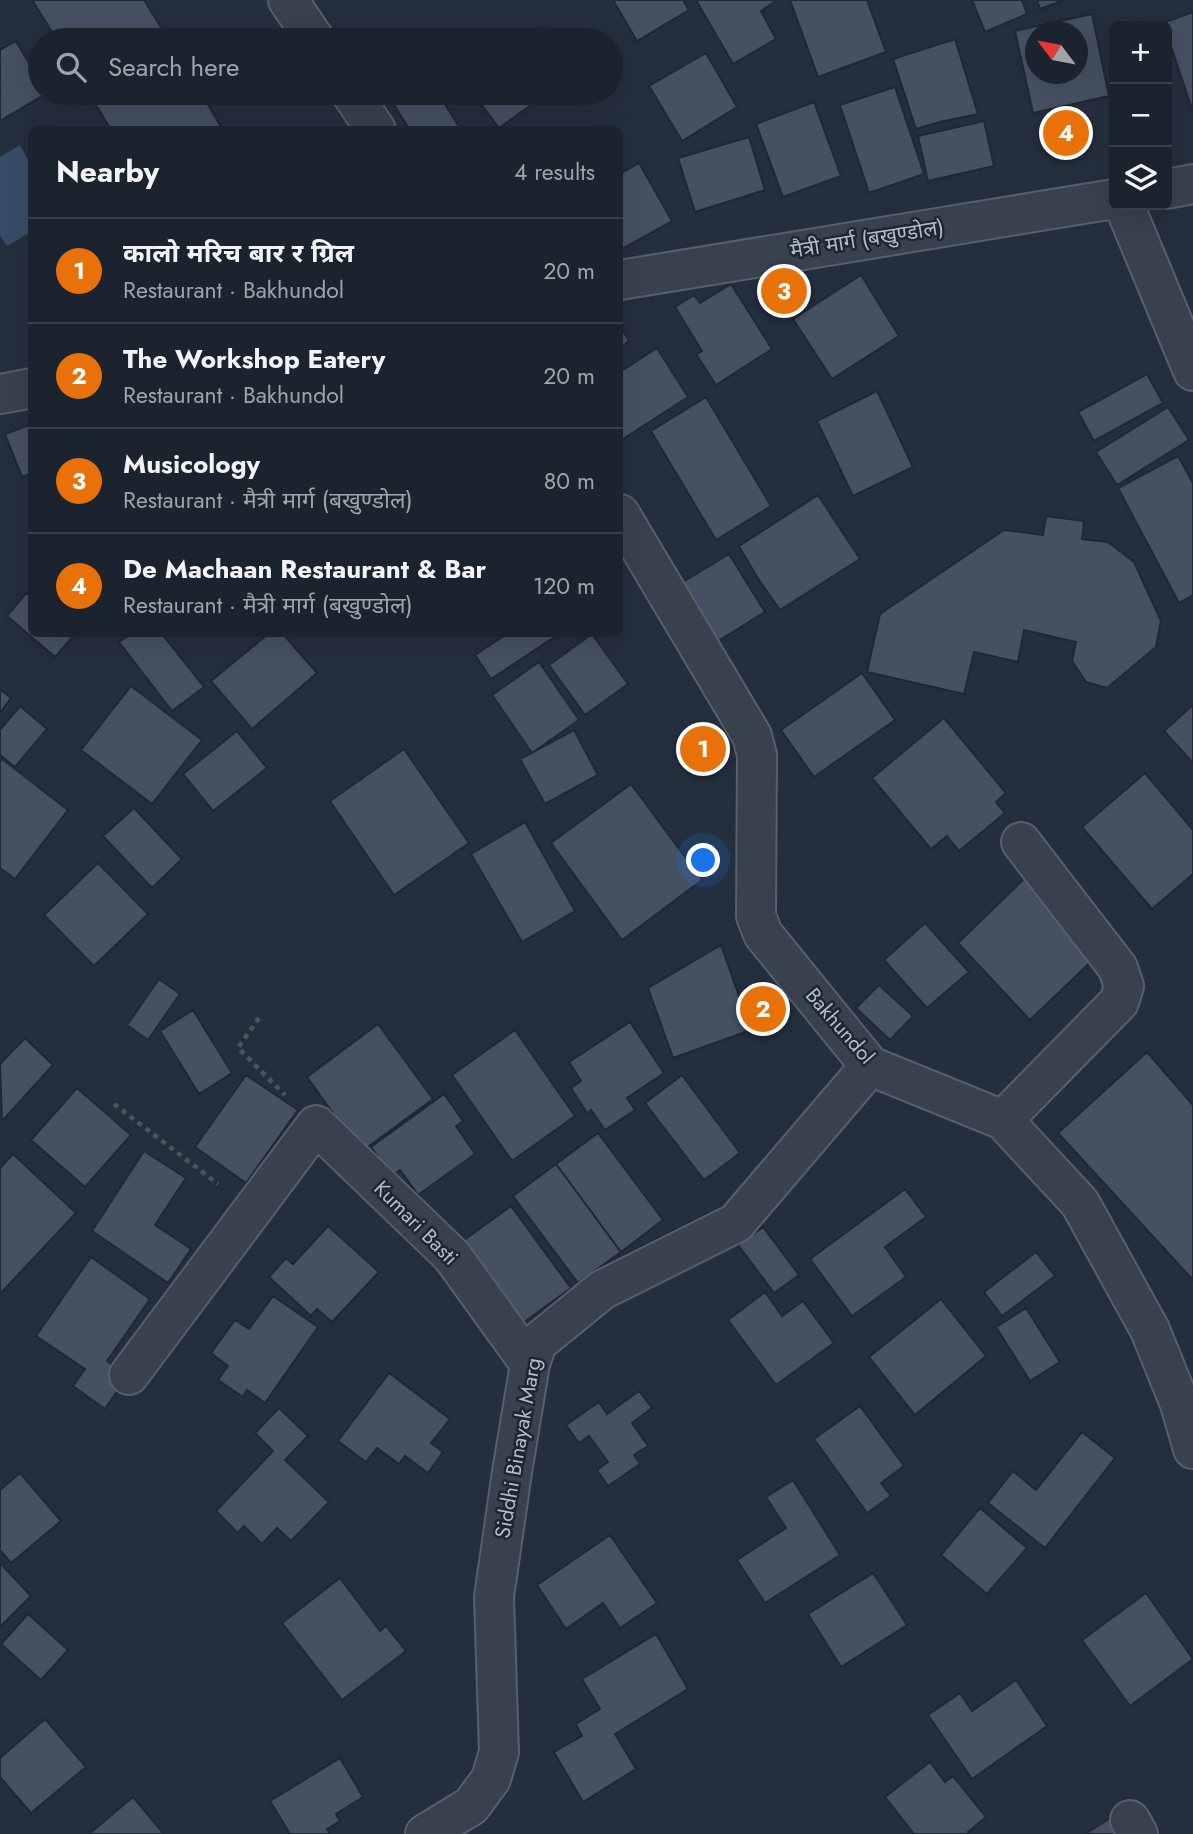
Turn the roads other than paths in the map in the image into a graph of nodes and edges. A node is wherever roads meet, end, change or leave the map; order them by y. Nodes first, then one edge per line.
1 (288, 0) edge
2 (307, 28) edge
3 (359, 105) edge
4 (373, 126) edge
5 (1193, 184) edge
6 (1172, 188) edge
7 (1109, 200) edge
8 (1126, 210) edge
9 (623, 281) edge
10 (1193, 371) edge
11 (28, 389) edge
12 (0, 394) edge
13 (623, 519) edge
14 (1021, 842) dead end
15 (870, 1066) junction
16 (1003, 1121) junction
17 (530, 1364) junction
18 (129, 1375) dead end
19 (1193, 1449) edge
20 (425, 1834) edge

1 - 2 street
3 - 4 street
5 - 6 street
7 - 9 street, मैत्री मार्ग (बखुण्डोल)
8 - 10 street
11 - 12 street
13 - 15 street, Bakhundol
14 - 16 street
15 - 16 street, Bakhundol
15 - 17 street, Siddhi Binayak Marg
16 - 19 street, Bakhundol
17 - 18 street, Kumari Basti
17 - 20 street, Siddhi Binayak Marg

